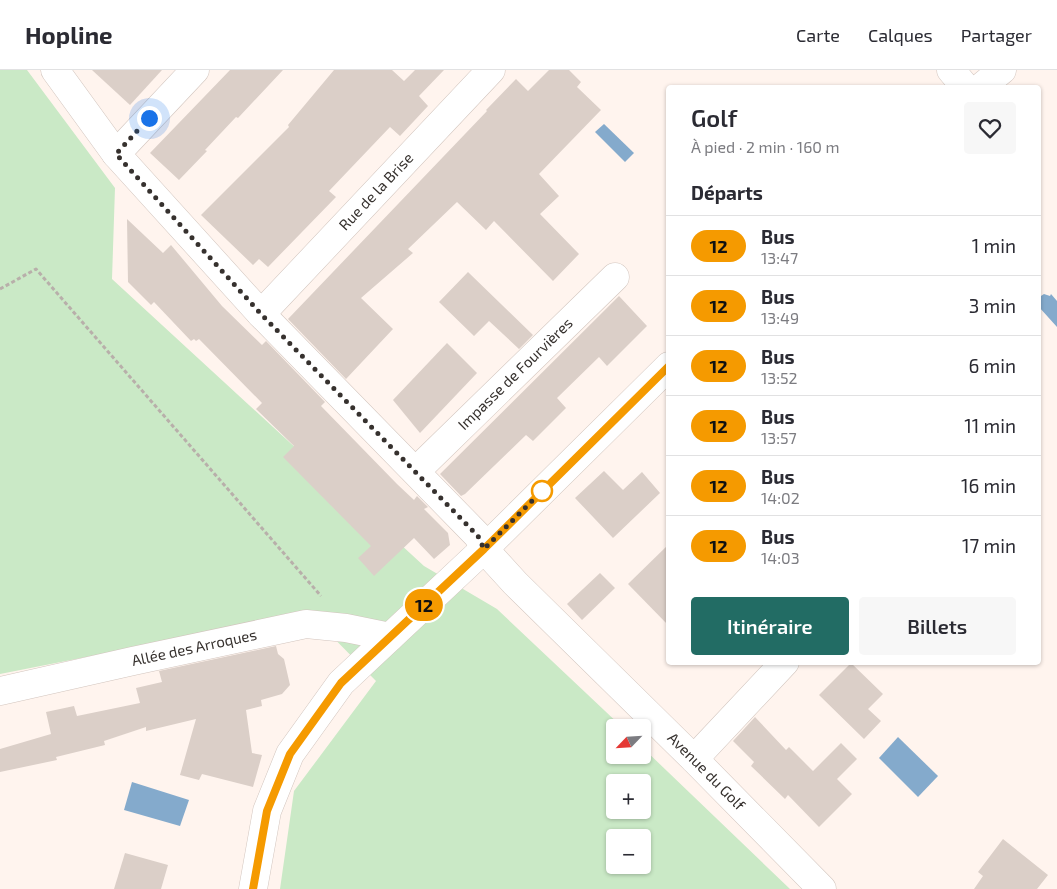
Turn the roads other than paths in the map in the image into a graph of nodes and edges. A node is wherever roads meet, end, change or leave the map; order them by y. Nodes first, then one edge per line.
1 (55, 70) edge
2 (196, 70) edge
3 (491, 70) edge
4 (951, 70) edge
5 (984, 79) edge
6 (116, 154) junction
7 (615, 277) dead end
8 (261, 314) junction
9 (666, 369) edge
10 (416, 472) junction
11 (484, 549) junction
12 (390, 636) junction
13 (782, 665) edge
14 (0, 691) edge
15 (694, 759) junction
16 (253, 889) edge
17 (822, 889) edge

1 - 6 street, Avenue du Golf
2 - 6 street
3 - 8 street, Rue de la Brise
4 - 5 street
6 - 8 street, Avenue du Golf
7 - 10 street, Impasse de Fourvières
8 - 10 street, Avenue du Golf
9 - 11 street
10 - 11 street, Avenue du Golf
11 - 12 street
11 - 15 street, Avenue du Golf
12 - 14 street, Allée des Arroques
12 - 16 street
13 - 15 street
15 - 17 street, Avenue du Golf

